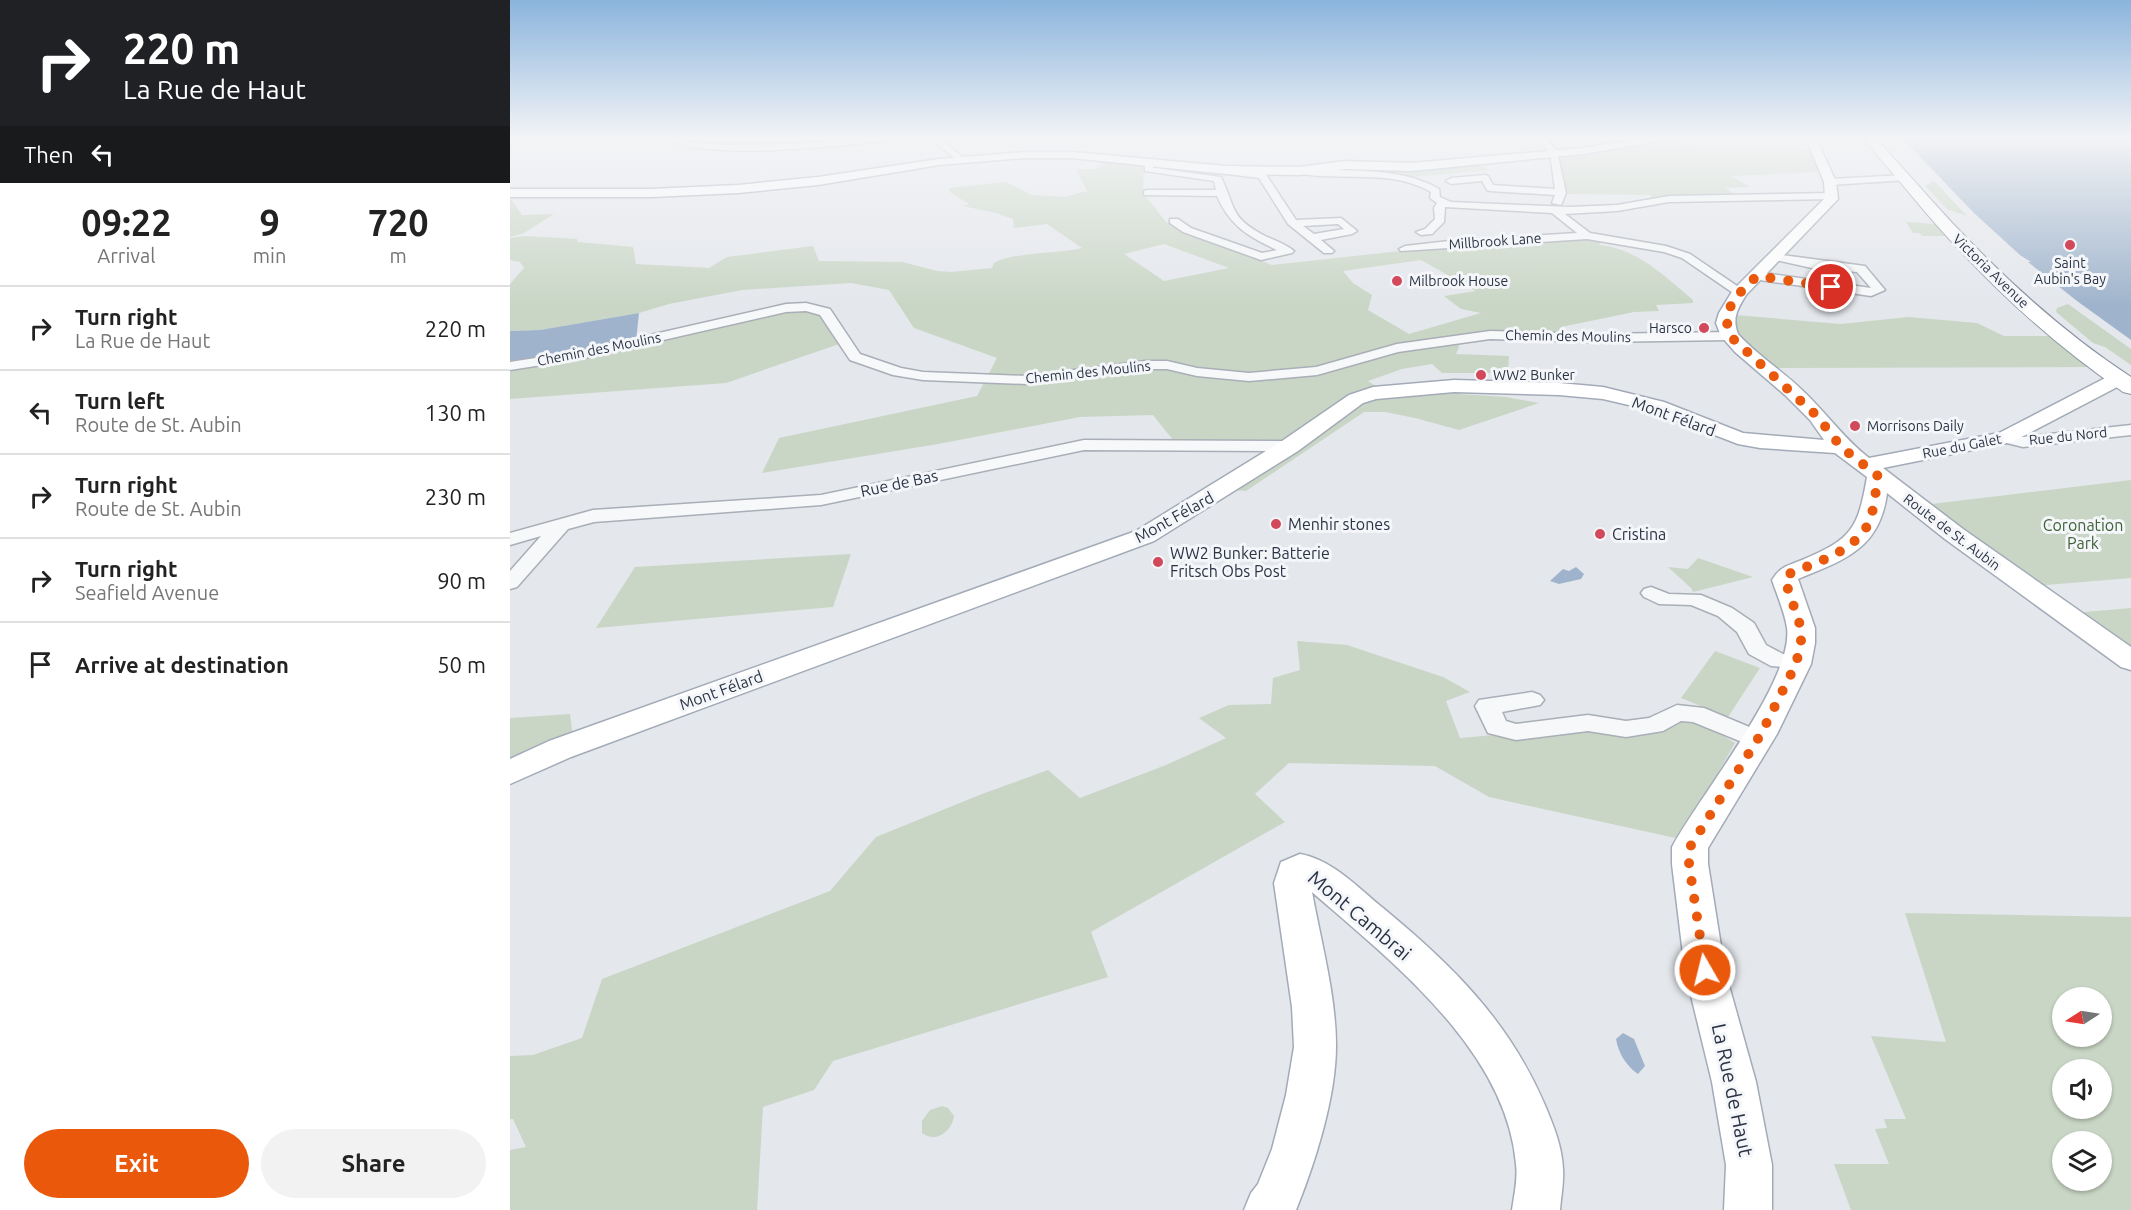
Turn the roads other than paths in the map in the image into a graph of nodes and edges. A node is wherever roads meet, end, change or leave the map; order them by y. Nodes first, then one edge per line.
1 (678, 192) edge
2 (1149, 192) edge
3 (1211, 192) edge
4 (1273, 192) edge
5 (1436, 192) edge
6 (1492, 192) edge
7 (1526, 192) edge
8 (1530, 192) edge
9 (1560, 192) edge
10 (1775, 192) edge
11 (1831, 192) edge
12 (1917, 192) edge
13 (1925, 192) edge
14 (510, 193) edge
15 (1221, 193) joint
16 (1460, 197) dead end
17 (1517, 200) dead end
18 (1155, 201) dead end
19 (1442, 203) junction
20 (1498, 205) junction
21 (1555, 211) junction
22 (1174, 220) dead end
23 (1541, 222) dead end
24 (1293, 223) junction
25 (1421, 232) dead end
26 (1587, 236) junction
27 (1312, 238) junction
28 (1405, 249) dead end
29 (1328, 251) dead end
30 (1774, 257) junction
31 (1757, 276) junction
32 (1739, 293) junction
33 (1730, 336) junction
34 (510, 366) edge
35 (2127, 380) edge
36 (2131, 429) edge
37 (2005, 438) junction
38 (1290, 446) junction
39 (1841, 447) junction
40 (1871, 470) junction
41 (563, 523) junction
42 (510, 539) edge
43 (510, 582) edge
44 (1651, 593) dead end
45 (1797, 661) junction
46 (2131, 661) edge
47 (1532, 700) dead end
48 (1757, 740) junction
49 (510, 772) edge
50 (1268, 1210) edge
51 (1536, 1210) edge
52 (1748, 1210) edge

1 - 14 main road
2 - 18 street
3 - 15 street
4 - 24 street
5 - 19 street
6 - 20 street
7 - 20 street
8 - 17 street
9 - 21 street
10 - 21 street
11 - 30 main road
12 - 35 highway, Victoria Avenue
13 - 35 highway, Victoria Avenue
15 - 22 street
16 - 20 street
19 - 20 street
19 - 25 street
20 - 21 street
20 - 23 street
21 - 26 street
24 - 27 street
24 - 27 street
26 - 28 street, Millbrook Lane
26 - 32 street, Millbrook Lane
27 - 29 street
30 - 31 main road
30 - 31 street
31 - 32 main road
32 - 33 main road
33 - 34 street, Chemin des Moulins
33 - 39 main road, Route de St. Aubin
35 - 37 main road, Rue du Galet
36 - 37 street, Rue du Nord
37 - 40 main road, Rue du Galet
38 - 39 main road, Mont Félard
38 - 41 street, Rue de Bas
38 - 49 main road, Mont Félard
39 - 40 main road, Route de St. Aubin
40 - 45 main road, La Rue de Haut
40 - 46 main road, Route de St. Aubin
41 - 42 street, Rue de Bas
41 - 43 street
44 - 45 street
45 - 48 main road, La Rue de Haut
47 - 48 street
48 - 52 main road, La Rue de Haut
50 - 51 main road, Mont Cambrai

